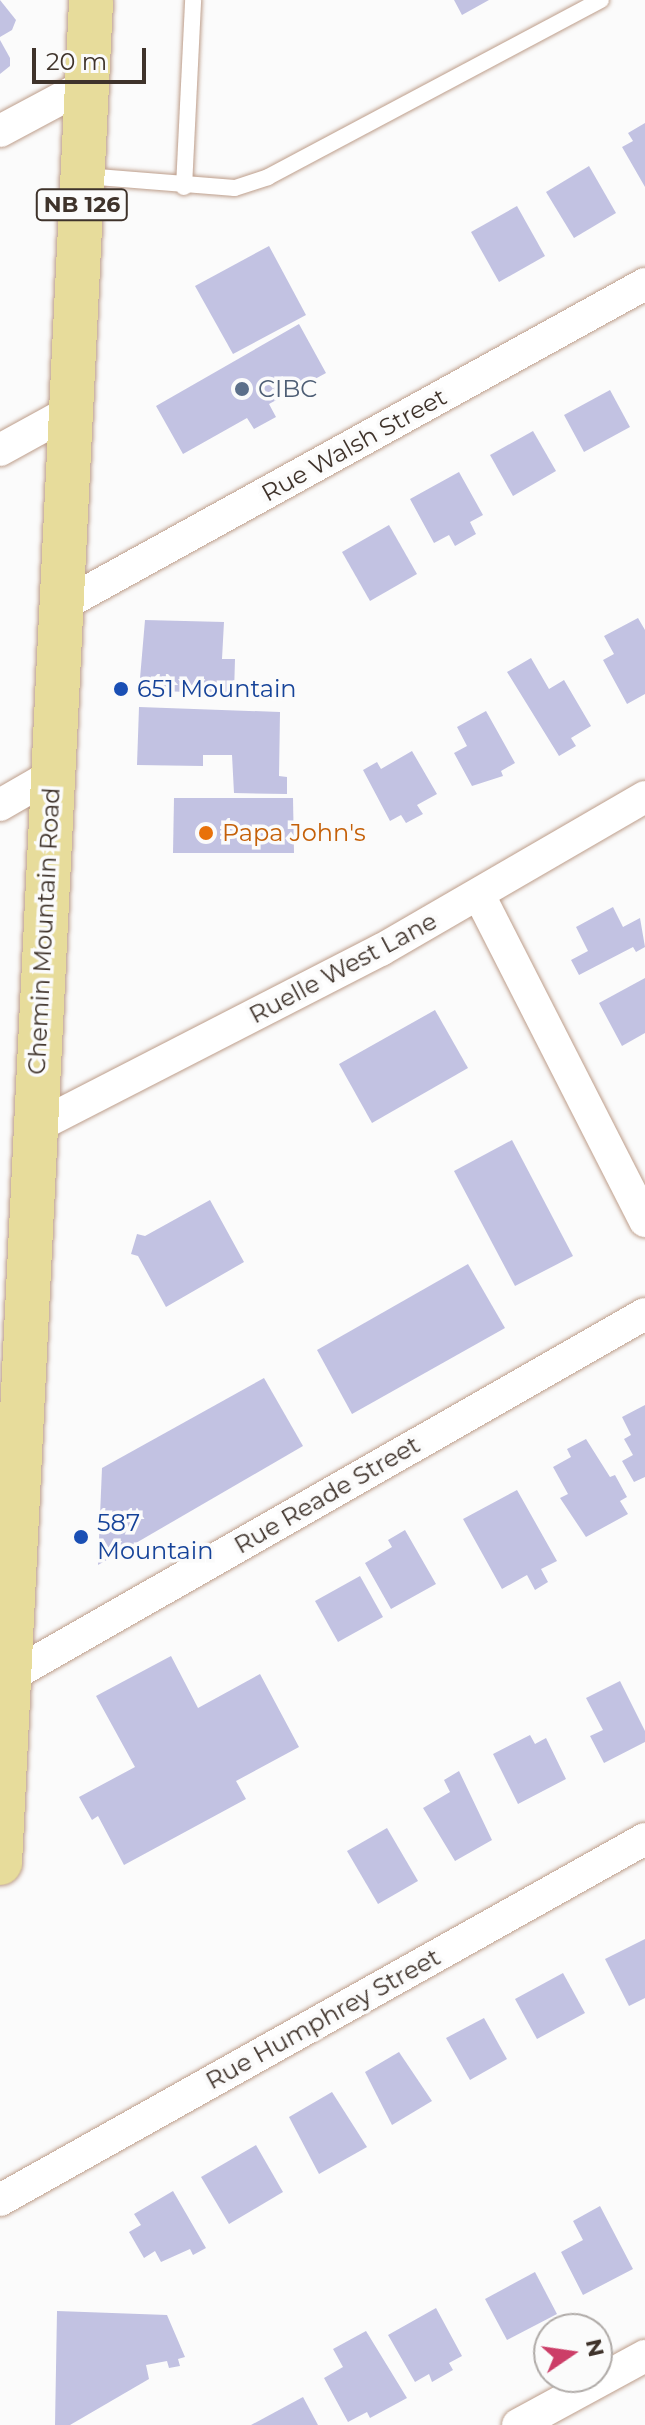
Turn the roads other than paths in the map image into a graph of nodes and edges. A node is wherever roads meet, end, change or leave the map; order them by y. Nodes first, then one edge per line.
1 (91, 0) edge
2 (193, 0) edge
3 (601, 0) edge
4 (88, 84) junction
5 (0, 131) edge
6 (83, 176) junction
7 (184, 187) junction
8 (645, 284) edge
9 (71, 411) junction
10 (0, 450) edge
11 (61, 606) junction
12 (46, 779) junction
13 (645, 797) edge
14 (0, 805) edge
15 (479, 895) junction
16 (34, 1128) junction
17 (645, 1221) edge
18 (645, 1314) edge
19 (13, 1330) edge
20 (9, 1677) junction
21 (645, 1839) edge
22 (0, 1856) edge
23 (0, 1863) edge
24 (0, 2200) edge
25 (645, 2356) edge
26 (568, 2412) edge
27 (518, 2425) edge

1 - 4 main road, Chemin Mountain Road / NB 126
2 - 7 lane
3 - 7 lane
4 - 5 street
4 - 6 main road, Chemin Mountain Road / NB 126
6 - 7 lane
6 - 9 main road, Chemin Mountain Road / NB 126
8 - 11 street, Rue Walsh Street
9 - 10 street
9 - 11 main road, Chemin Mountain Road / NB 126
11 - 12 main road, Chemin Mountain Road / NB 126
12 - 14 street
12 - 16 main road, Chemin Mountain Road / NB 126
13 - 15 street, Ruelle West Lane
15 - 16 street, Ruelle West Lane
15 - 17 street
16 - 19 main road, Chemin Mountain Road / NB 126
18 - 20 street, Rue Reade Street
19 - 20 main road, Chemin Mountain Road / NB 126
20 - 22 main road, Chemin Mountain Road / NB 126
21 - 24 street, Rue Humphrey Street
22 - 23 main road, Chemin Mountain Road / NB 126
25 - 26 street
26 - 27 street

